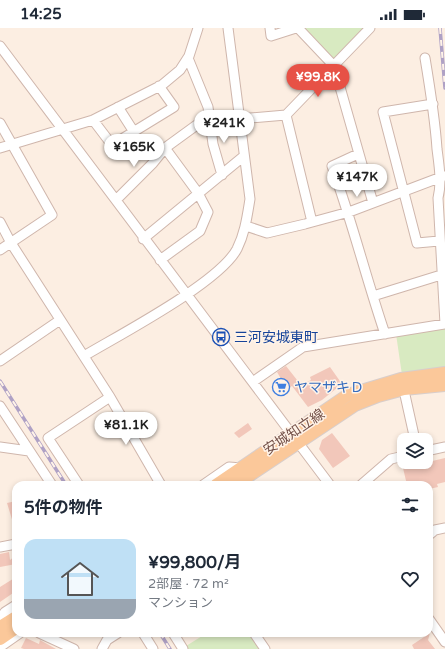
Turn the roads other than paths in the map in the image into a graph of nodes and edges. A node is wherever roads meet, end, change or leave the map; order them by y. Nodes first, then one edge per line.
1 (198, 28) edge
2 (222, 28) edge
3 (228, 28) edge
4 (270, 28) edge
5 (297, 28) edge
6 (368, 29) edge
7 (2, 52) edge
8 (188, 58) junction
9 (425, 58) dead end
10 (334, 66) junction
11 (159, 86) junction
12 (433, 104) junction
13 (118, 108) junction
14 (286, 115) junction
15 (209, 116) junction
16 (240, 119) junction
17 (93, 120) junction
18 (0, 123) edge
19 (63, 128) junction
20 (134, 132) junction
21 (12, 144) junction
22 (0, 148) edge
23 (165, 148) junction
24 (358, 154) junction
25 (244, 156) junction
26 (222, 175) junction
27 (442, 177) edge
28 (404, 191) junction
29 (198, 193) junction
30 (116, 200) junction
31 (373, 203) junction
32 (349, 212) junction
33 (0, 222) edge
34 (312, 222) junction
35 (246, 226) junction
36 (144, 239) junction
37 (439, 241) junction
38 (11, 243) junction
39 (0, 250) edge
40 (160, 260) junction
41 (441, 275) junction
42 (186, 295) junction
43 (373, 296) junction
44 (60, 320) junction
45 (445, 324) edge
46 (385, 334) junction
47 (84, 356) junction
48 (0, 360) edge
49 (445, 373) edge
50 (254, 381) junction
51 (445, 385) edge
52 (405, 395) dead end
53 (110, 397) junction
54 (0, 406) edge
55 (413, 433) edge
56 (294, 439) junction
57 (0, 447) edge
58 (445, 447) edge
59 (433, 450) edge
60 (29, 451) junction
61 (397, 458) edge
62 (245, 477) edge
63 (49, 481) edge
64 (76, 481) edge
65 (159, 481) edge
66 (209, 481) edge
67 (230, 481) edge
68 (327, 481) edge
69 (366, 481) edge
70 (445, 528) edge
71 (433, 532) edge
72 (12, 545) edge
73 (0, 547) edge
74 (12, 606) edge
75 (2, 612) edge
76 (12, 620) edge
77 (433, 625) edge
78 (0, 627) edge
79 (12, 630) edge
80 (14, 637) edge
81 (48, 637) edge
82 (112, 637) edge
83 (145, 637) edge
84 (176, 637) edge
85 (257, 637) edge
86 (0, 638) edge
87 (445, 642) edge
88 (0, 647) edge
89 (74, 649) edge
90 (102, 649) edge
91 (153, 649) edge
92 (183, 649) edge
93 (265, 649) edge

1 - 8 street
2 - 3 street
3 - 16 street
4 - 5 street
5 - 10 street
6 - 10 street
7 - 19 street
8 - 11 street
8 - 15 street
9 - 12 street
10 - 14 street
10 - 24 street
11 - 13 street
11 - 20 street
12 - 27 street
12 - 28 street
13 - 17 street
13 - 20 street
14 - 16 street
14 - 34 street
15 - 23 street
15 - 26 street
16 - 25 street
17 - 19 street
17 - 20 street
18 - 21 street
19 - 21 street
19 - 30 street
21 - 22 street
21 - 38 street
23 - 29 street
23 - 30 street
24 - 31 street
24 - 32 street
25 - 26 street
25 - 35 street
26 - 29 street
27 - 28 street
27 - 37 street
28 - 31 street
28 - 37 street
29 - 36 street
29 - 40 street
30 - 36 street
31 - 32 street
32 - 34 street
32 - 43 street
33 - 38 street
34 - 35 street
35 - 42 street
36 - 40 street
37 - 41 street
38 - 39 street
38 - 44 street
40 - 42 street
41 - 43 street
41 - 45 street
42 - 47 street
42 - 50 street
43 - 46 street
44 - 47 street
44 - 48 street
45 - 46 street
46 - 50 street
47 - 53 street
49 - 56 main road, 安城知立線
50 - 56 street
51 - 56 main road, 安城知立線
52 - 55 street
53 - 64 street
53 - 65 street
54 - 60 street
56 - 62 main road, 安城知立線
56 - 68 street
57 - 60 street
58 - 59 street
60 - 63 street
61 - 69 street
62 - 66 street
62 - 67 main road, 安城知立線
70 - 71 street
72 - 73 street
74 - 75 street
76 - 78 main road
77 - 87 street
79 - 86 main road
80 - 88 street
81 - 89 street
82 - 90 street
83 - 91 street
84 - 92 street
85 - 93 street

